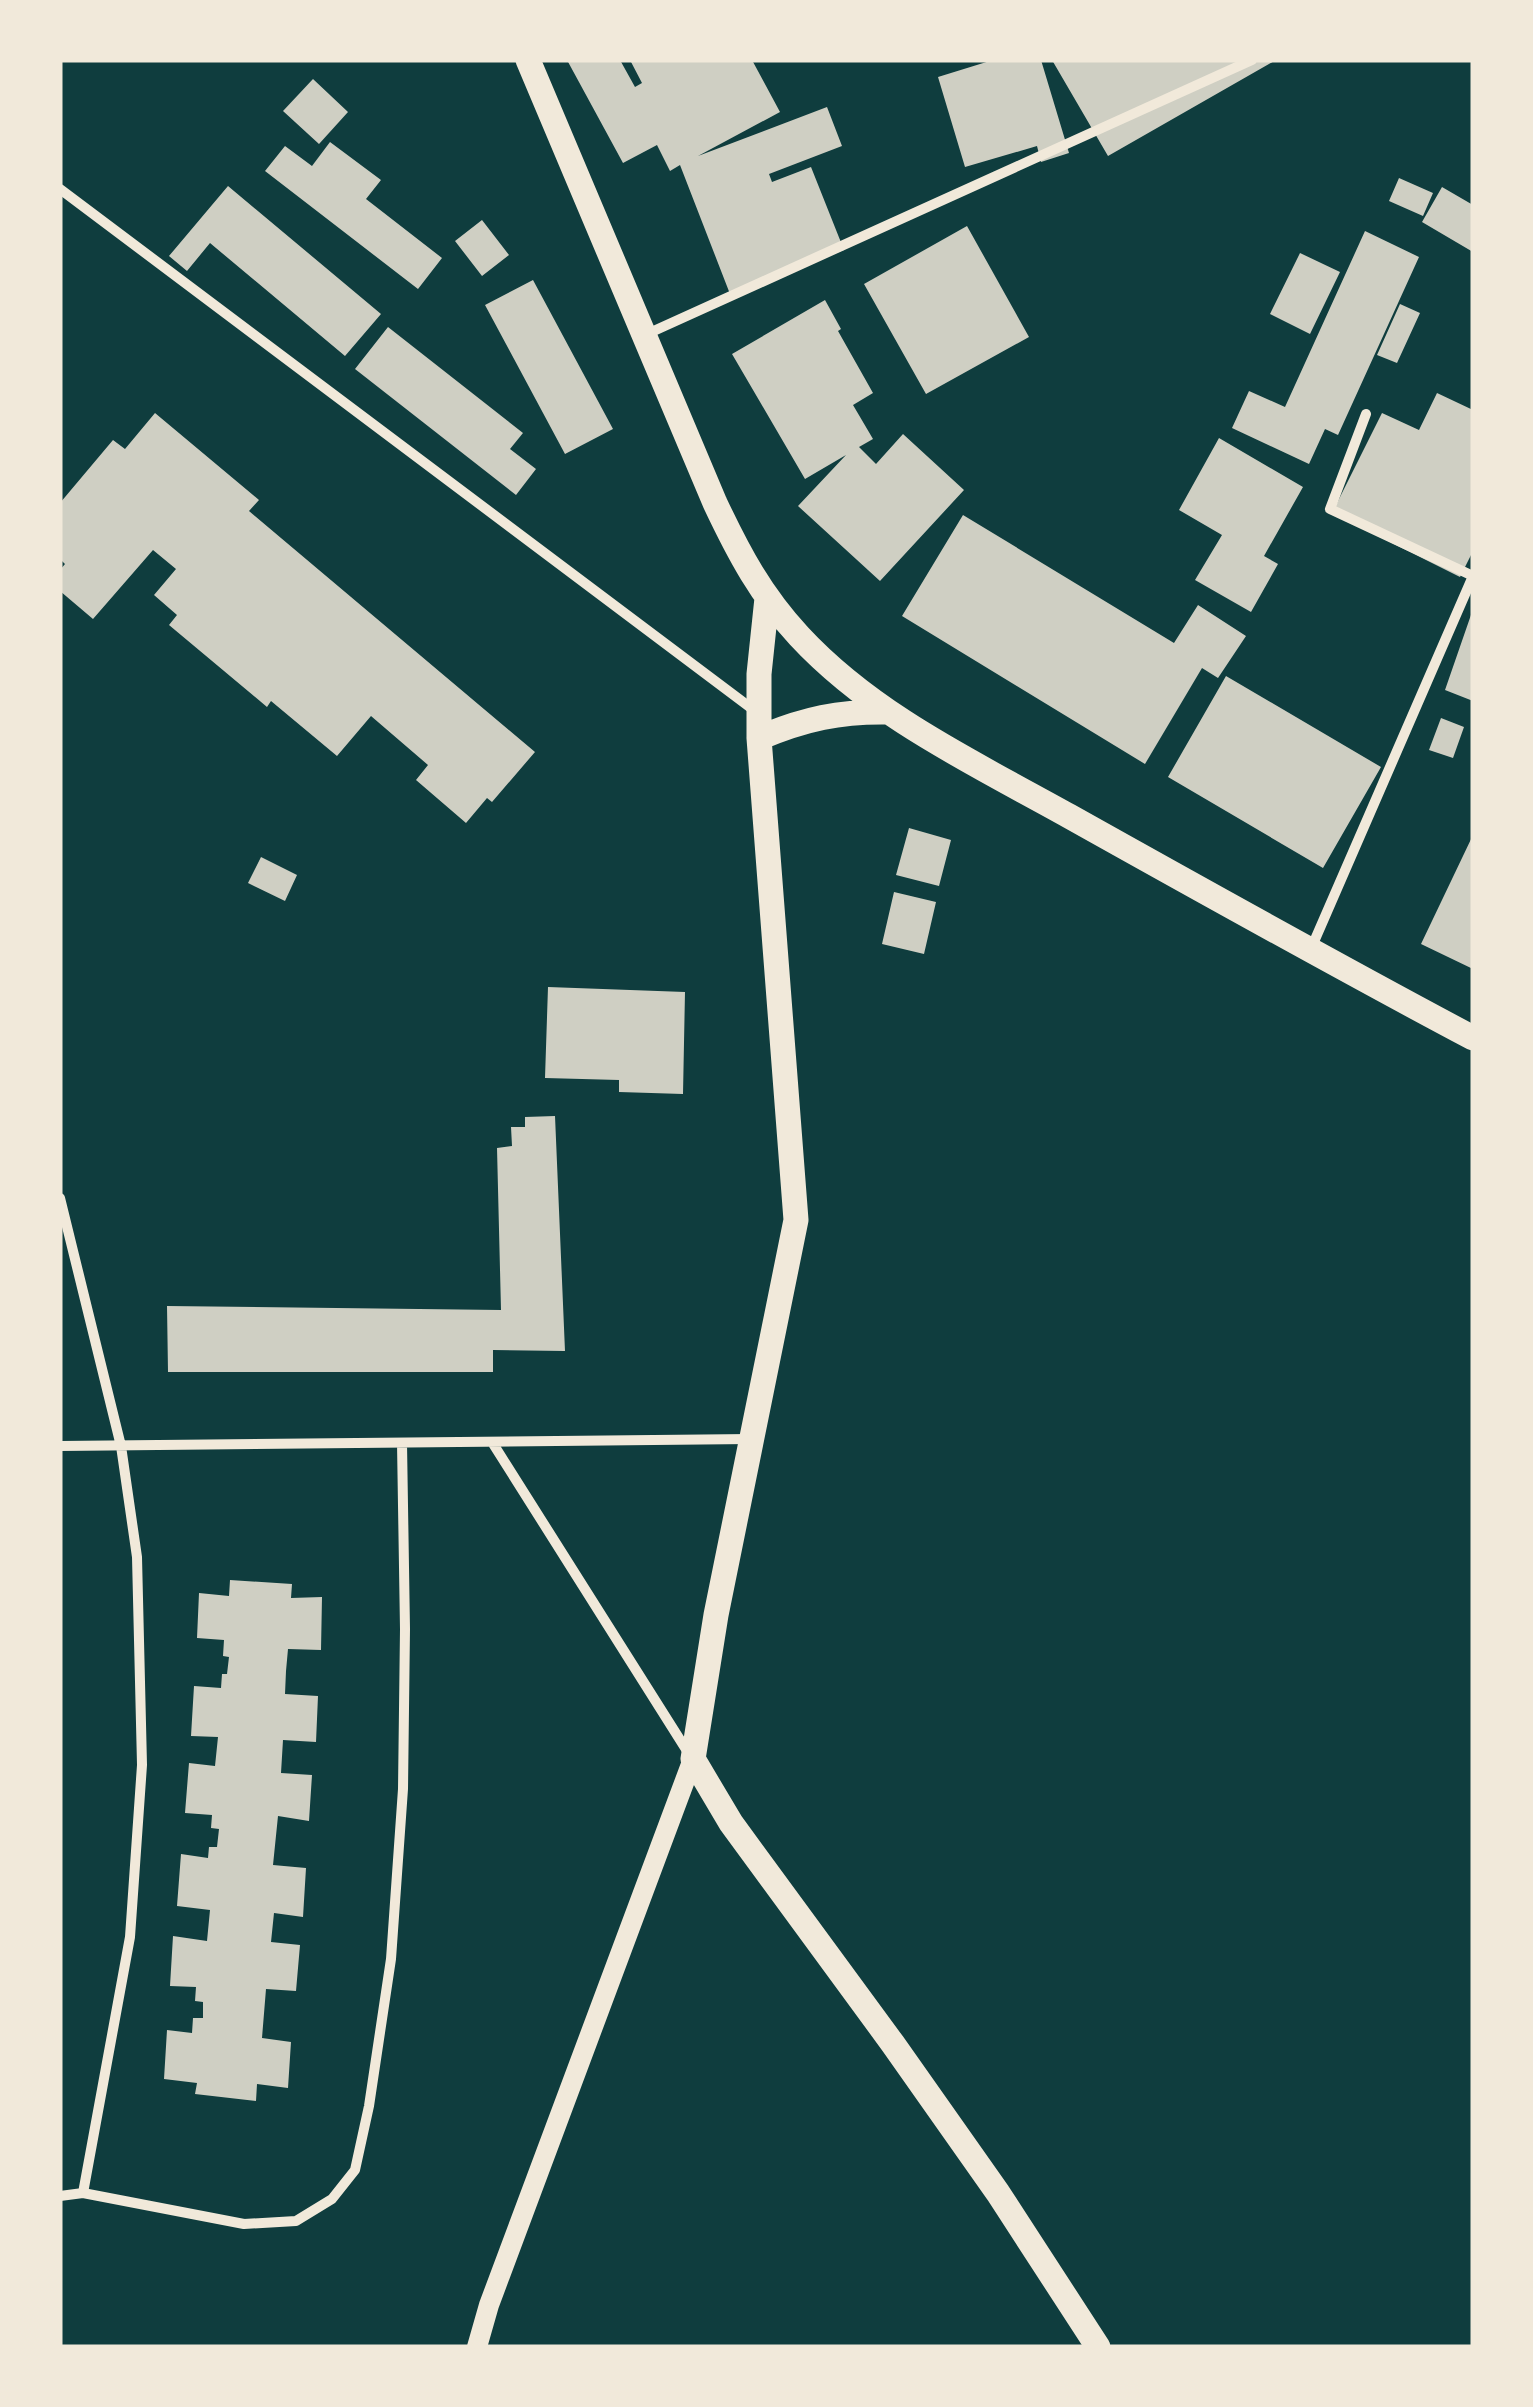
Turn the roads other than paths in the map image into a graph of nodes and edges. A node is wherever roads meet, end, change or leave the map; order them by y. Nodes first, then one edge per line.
1 (528, 60) edge
2 (1252, 60) edge
3 (60, 189) edge
4 (643, 336) junction
5 (1366, 414) dead end
6 (1473, 576) edge
7 (767, 598) junction
8 (889, 712) junction
9 (759, 726) junction
10 (1310, 951) junction
11 (1473, 1038) edge
12 (60, 1198) edge
13 (752, 1439) junction
14 (492, 1442) junction
15 (402, 1443) junction
16 (60, 1446) edge
17 (121, 1446) junction
18 (693, 1759) junction
19 (83, 2193) junction
20 (60, 2196) edge
21 (477, 2347) edge
22 (1098, 2347) edge

1 - 4 main road
2 - 4 street
3 - 9 street
4 - 7 main road
5 - 6 street
6 - 10 street
7 - 8 main road
7 - 9 main road
8 - 9 main road
8 - 10 main road
9 - 13 main road
10 - 11 main road
12 - 17 street
13 - 14 street
13 - 18 main road
14 - 15 street
14 - 18 street
15 - 17 street
15 - 19 street
16 - 17 street
17 - 19 street
18 - 21 main road
18 - 22 main road
19 - 20 street

